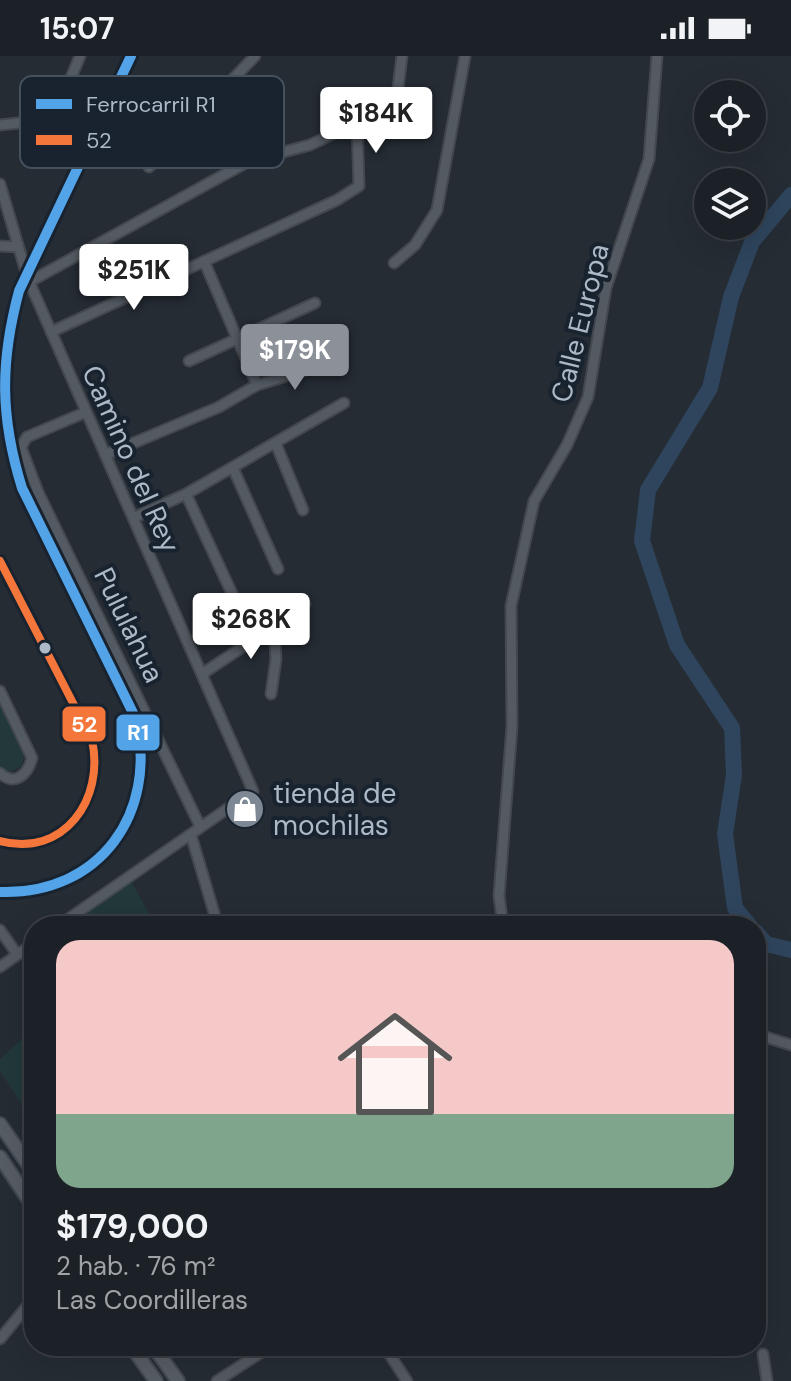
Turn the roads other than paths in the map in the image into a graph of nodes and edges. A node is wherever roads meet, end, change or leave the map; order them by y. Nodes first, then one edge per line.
1 (80, 56) edge
2 (255, 56) edge
3 (402, 56) edge
4 (465, 56) edge
5 (657, 56) edge
6 (71, 76) edge
7 (236, 76) edge
8 (20, 123) edge
9 (357, 124) junction
10 (0, 125) edge
11 (284, 152) edge
12 (236, 168) edge
13 (0, 184) edge
14 (0, 246) edge
15 (17, 247) junction
16 (204, 261) junction
17 (394, 263) dead end
18 (27, 277) junction
19 (315, 303) dead end
20 (51, 332) junction
21 (236, 339) junction
22 (189, 361) dead end
23 (329, 363) dead end
24 (257, 385) junction
25 (344, 403) dead end
26 (86, 412) junction
27 (276, 444) junction
28 (105, 455) junction
29 (233, 468) junction
30 (186, 494) junction
31 (303, 510) dead end
32 (133, 518) junction
33 (0, 561) edge
34 (278, 569) dead end
35 (235, 600) dead end
36 (305, 604) dead end
37 (274, 626) junction
38 (202, 674) junction
39 (0, 691) edge
40 (271, 694) dead end
41 (0, 773) edge
42 (200, 826) junction
43 (191, 835) junction
44 (0, 841) edge
45 (73, 916) edge
46 (215, 916) edge
47 (500, 916) edge
48 (0, 930) edge
49 (24, 949) edge
50 (17, 954) junction
51 (0, 967) edge
52 (766, 1037) edge
53 (791, 1045) edge
54 (0, 1124) edge
55 (0, 1158) edge
56 (24, 1158) edge
57 (24, 1193) edge
58 (24, 1310) edge
59 (0, 1339) edge
60 (138, 1356) edge
61 (160, 1356) edge
62 (256, 1356) edge
63 (391, 1356) edge
64 (763, 1356) edge
65 (156, 1381) edge
66 (178, 1381) edge
67 (217, 1381) edge
68 (407, 1381) edge
69 (767, 1381) edge

1 - 6 street
2 - 7 street
3 - 9 street
4 - 17 street
5 - 47 street, Calle Europa
8 - 10 street
9 - 11 street
9 - 16 street
12 - 18 street
13 - 15 street, Camino del Rey
14 - 15 street
15 - 18 street, Camino del Rey
16 - 20 street
16 - 21 street
18 - 20 street, Camino del Rey
19 - 21 street
20 - 26 street, Camino del Rey
21 - 22 street
21 - 24 street
23 - 24 street
24 - 28 street
25 - 27 street
26 - 28 street, Camino del Rey
26 - 42 street, Pululahua
27 - 29 street
27 - 31 street
28 - 32 street, Camino del Rey
29 - 30 street
29 - 34 street
30 - 32 street
30 - 35 street
32 - 38 street, Camino del Rey
33 - 44 street
36 - 37 street
37 - 38 street
37 - 40 street
38 - 42 street, Camino del Rey
39 - 41 street
42 - 43 street
43 - 45 street
43 - 46 street
48 - 50 street
49 - 50 street
50 - 51 street
52 - 53 street
54 - 56 main road
55 - 57 main road
58 - 59 street
60 - 65 main road
61 - 66 main road
62 - 67 street
63 - 68 street
64 - 69 street

